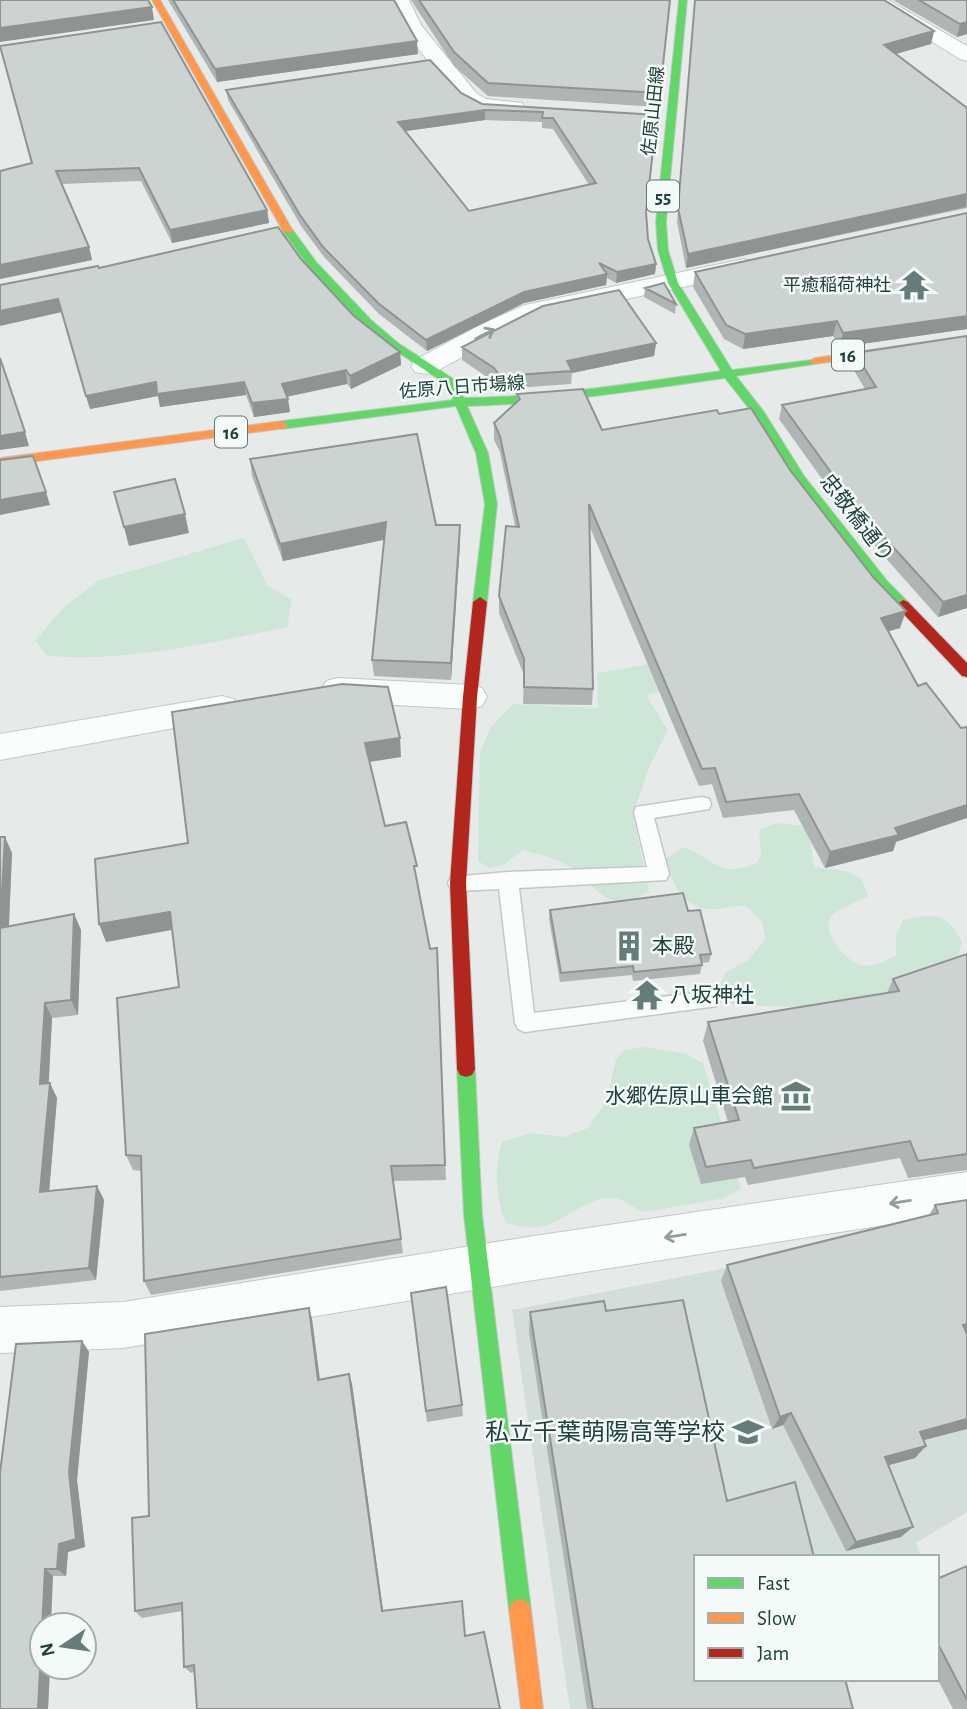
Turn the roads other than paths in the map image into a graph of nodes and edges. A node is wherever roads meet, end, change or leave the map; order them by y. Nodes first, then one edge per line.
1 (156, 0) edge
2 (399, 0) edge
3 (684, 0) edge
4 (874, 0) edge
5 (171, 26) junction
6 (145, 30) edge
7 (967, 55) edge
8 (438, 60) junction
9 (411, 64) edge
10 (237, 89) edge
11 (210, 93) junction
12 (540, 109) edge
13 (646, 116) edge
14 (672, 117) junction
15 (288, 229) junction
16 (260, 235) edge
17 (768, 262) edge
18 (673, 282) junction
19 (967, 340) edge
20 (425, 366) junction
21 (730, 376) junction
22 (462, 402) junction
23 (0, 462) edge
24 (967, 672) edge
25 (306, 695) edge
26 (470, 697) junction
27 (253, 703) edge
28 (0, 747) edge
29 (702, 804) dead end
30 (508, 880) junction
31 (458, 883) junction
32 (710, 1000) dead end
33 (967, 1192) edge
34 (480, 1268) junction
35 (1, 1335) edge
36 (532, 1709) edge

1 - 5 main road
2 - 8 street
3 - 14 main road, 佐原山田線 / 55
4 - 7 street
5 - 6 street
5 - 11 main road
8 - 9 street
8 - 12 street
10 - 11 street
11 - 15 main road
13 - 14 street
14 - 18 main road, 佐原山田線 / 55
15 - 16 street
15 - 20 main road
17 - 18 street
20 -> 18 street
18 - 21 main road, 佐原山田線 / 55
19 - 21 main road, 佐原八日市場線 / 16
20 - 22 main road
21 - 22 main road, 佐原八日市場線 / 16
21 - 24 main road, 忠敬橋通り / 55
22 - 23 main road, 佐原八日市場線 / 16
22 - 26 main road
25 - 26 street
26 - 31 main road
27 - 28 street
29 - 30 lane
30 - 31 lane
30 - 32 lane
31 - 34 main road
33 -> 34 street
34 - 35 street
34 - 36 main road

